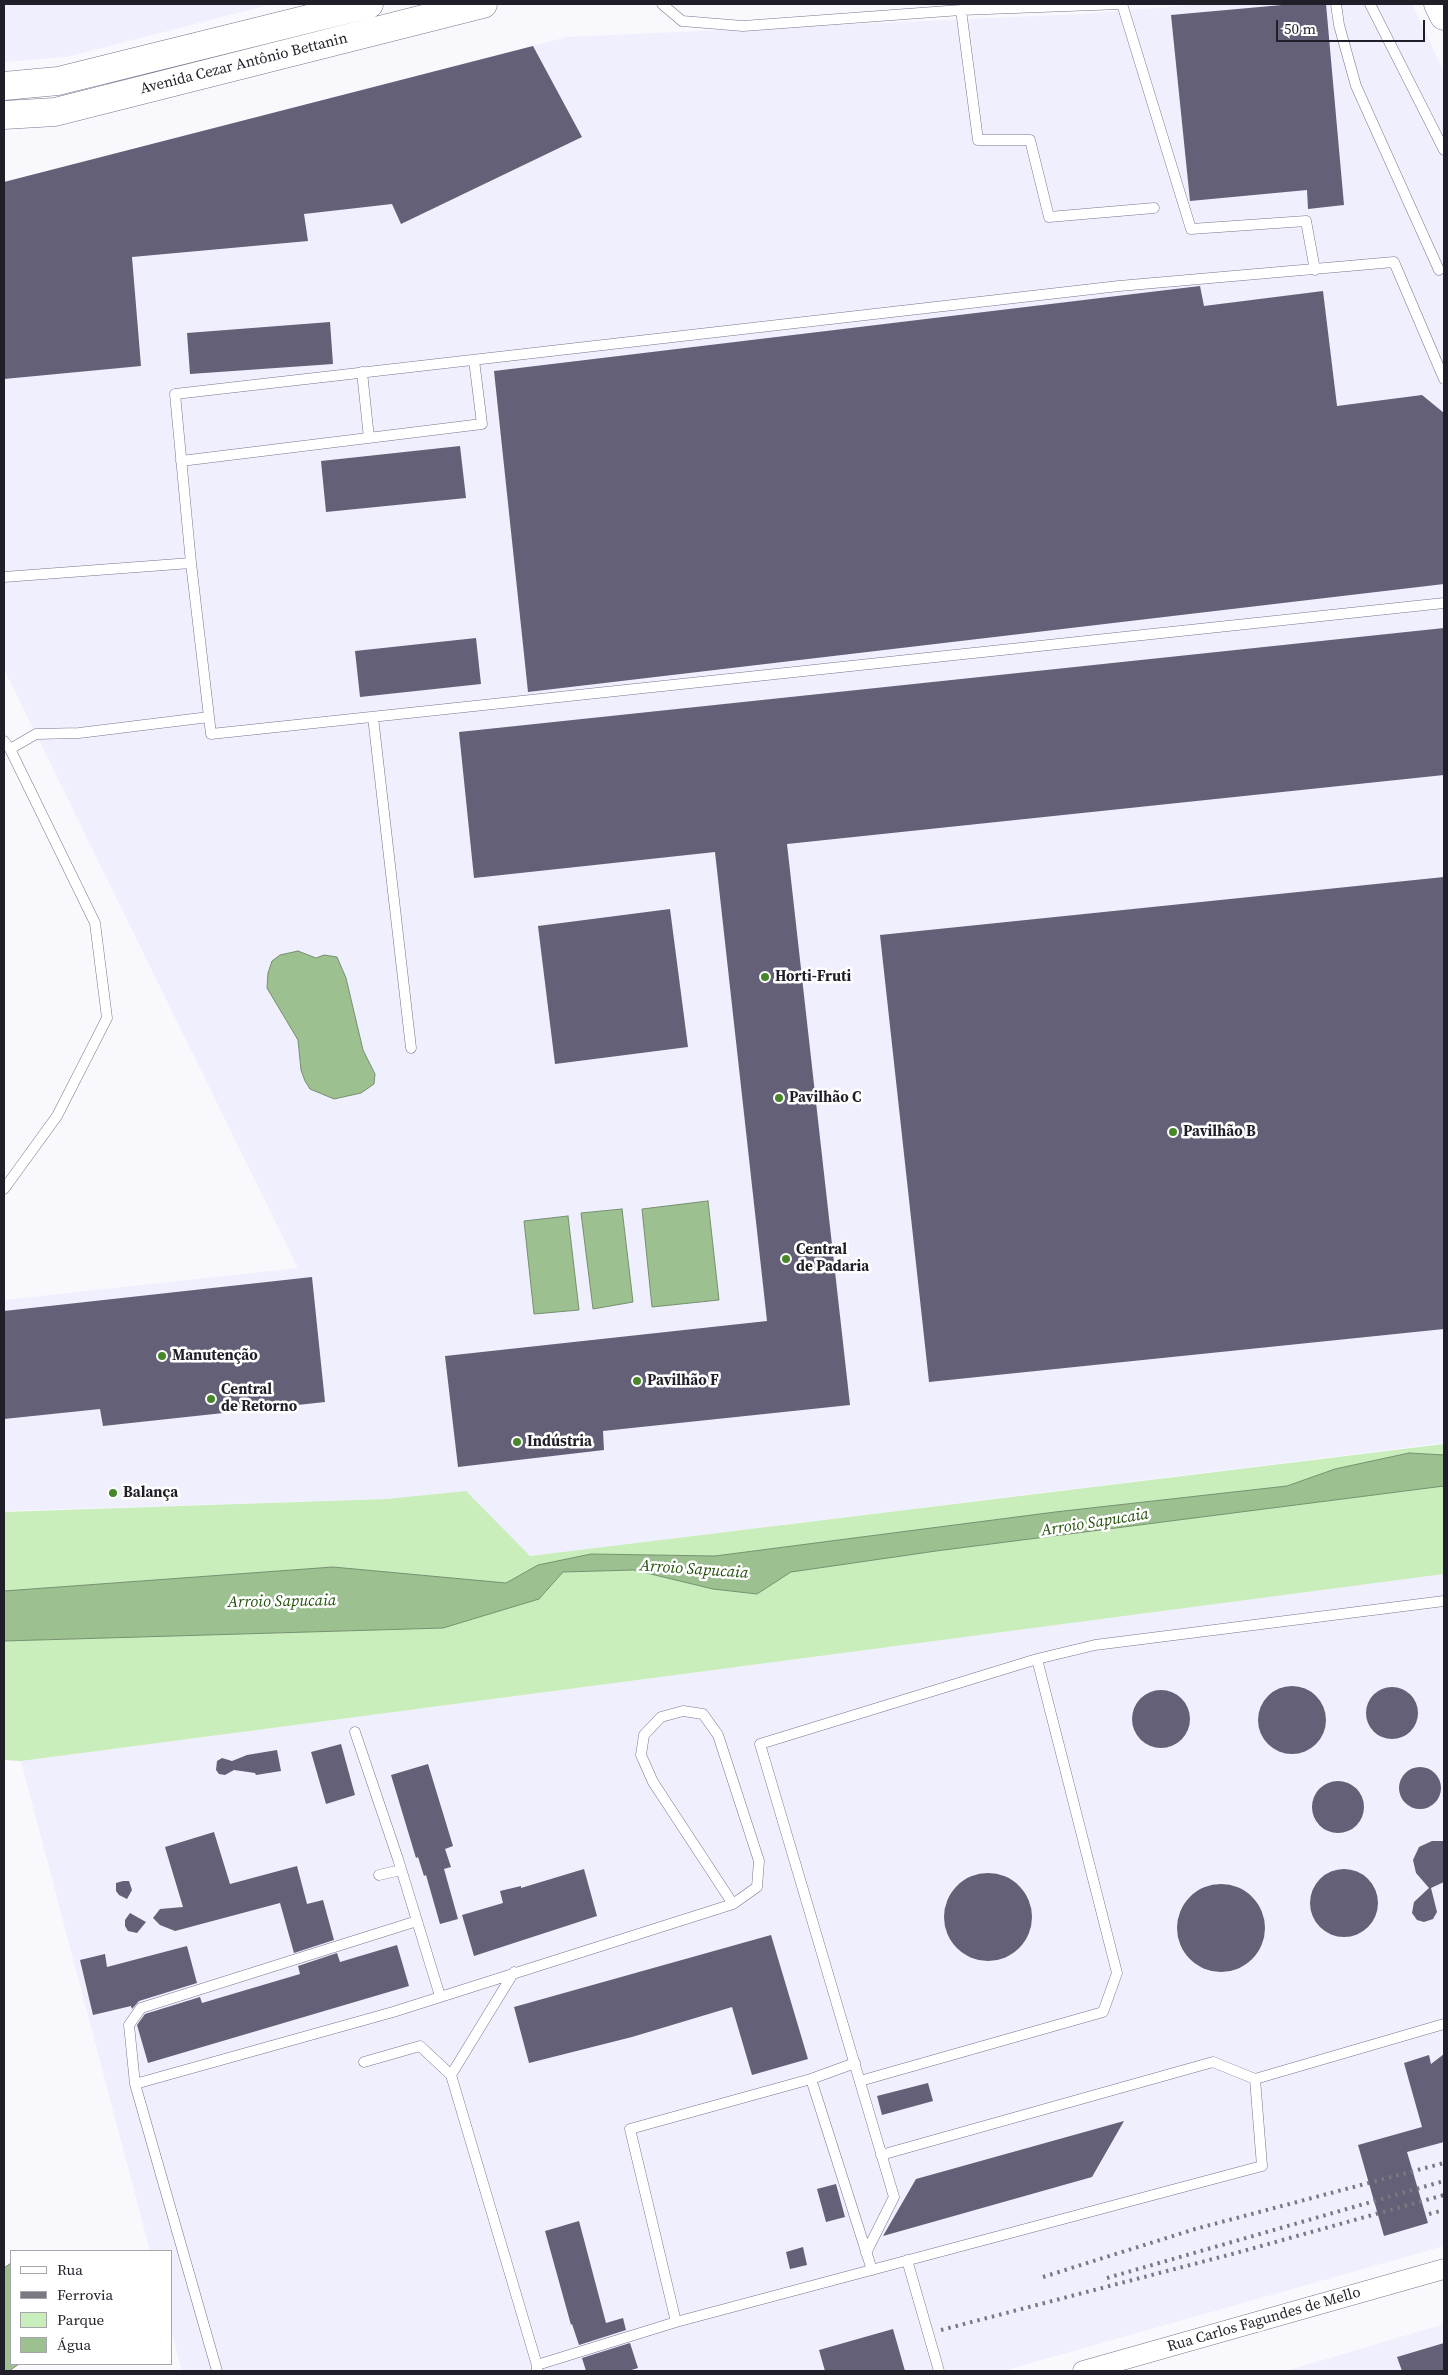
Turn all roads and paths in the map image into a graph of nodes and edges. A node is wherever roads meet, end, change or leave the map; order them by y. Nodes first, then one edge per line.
1 (369, 4) edge
2 (483, 4) edge
3 (662, 4) edge
4 (1122, 4) edge
5 (1336, 4) edge
6 (1370, 4) edge
7 (1438, 4) edge
8 (961, 10) junction
9 (1444, 16) edge
10 (4, 86) edge
11 (4, 115) edge
12 (1444, 150) edge
13 (1154, 208) dead end
14 (1315, 270) junction
15 (1439, 270) dead end
16 (474, 360) junction
17 (362, 372) junction
18 (1444, 379) edge
19 (370, 438) junction
20 (181, 461) junction
21 (191, 563) junction
22 (4, 577) edge
23 (1444, 603) edge
24 (209, 717) junction
25 (373, 717) junction
26 (7, 745) edge
27 (411, 1048) dead end
28 (4, 1189) edge
29 (1444, 1601) edge
30 (1037, 1659) junction
31 (355, 1732) dead end
32 (401, 1870) junction
33 (380, 1875) dead end
34 (733, 1904) junction
35 (417, 1921) junction
36 (514, 1972) junction
37 (440, 1996) junction
38 (1444, 2024) edge
39 (364, 2062) dead end
40 (855, 2064) junction
41 (451, 2075) junction
42 (811, 2079) junction
43 (1255, 2079) junction
44 (860, 2081) junction
45 (135, 2084) junction
46 (881, 2155) junction
47 (866, 2253) junction
48 (907, 2260) junction
49 (1444, 2269) edge
50 (872, 2270) junction
51 (676, 2322) junction
52 (537, 2368) edge
53 (217, 2371) edge
54 (939, 2371) edge
55 (1083, 2371) edge

1 - 10 main road, Avenida Cezar Antônio Bettanin
2 - 11 main road, Avenida Cezar Antônio Bettanin
3 - 8 lane
4 - 8 lane
4 - 14 lane
5 - 15 lane
6 - 12 lane
7 - 9 main road
8 - 13 lane
14 - 16 lane
14 - 18 lane
16 - 17 lane
16 - 19 lane
17 - 19 lane
17 - 20 lane
19 - 20 lane
20 - 21 lane
21 - 22 lane
21 - 24 lane
23 - 25 lane
24 - 25 lane
24 - 26 lane
25 - 27 lane
26 - 28 lane
29 - 30 lane
30 - 40 lane
30 - 44 lane
31 - 32 lane
32 - 33 lane
32 - 35 lane
34 - 34 lane
34 - 36 lane
35 - 37 lane
35 - 45 lane
36 - 37 lane
36 - 41 lane
37 - 45 lane
38 - 43 lane
39 - 41 lane
40 - 42 lane
40 - 44 lane
41 - 52 lane
42 - 47 lane
42 - 51 lane
43 - 46 lane
43 - 48 lane
44 - 46 lane
45 - 53 lane
46 - 47 lane
47 - 50 lane
48 - 50 lane
48 - 54 lane
49 - 55 street, Rua Carlos Fagundes de Mello
50 - 51 lane
51 - 52 lane

